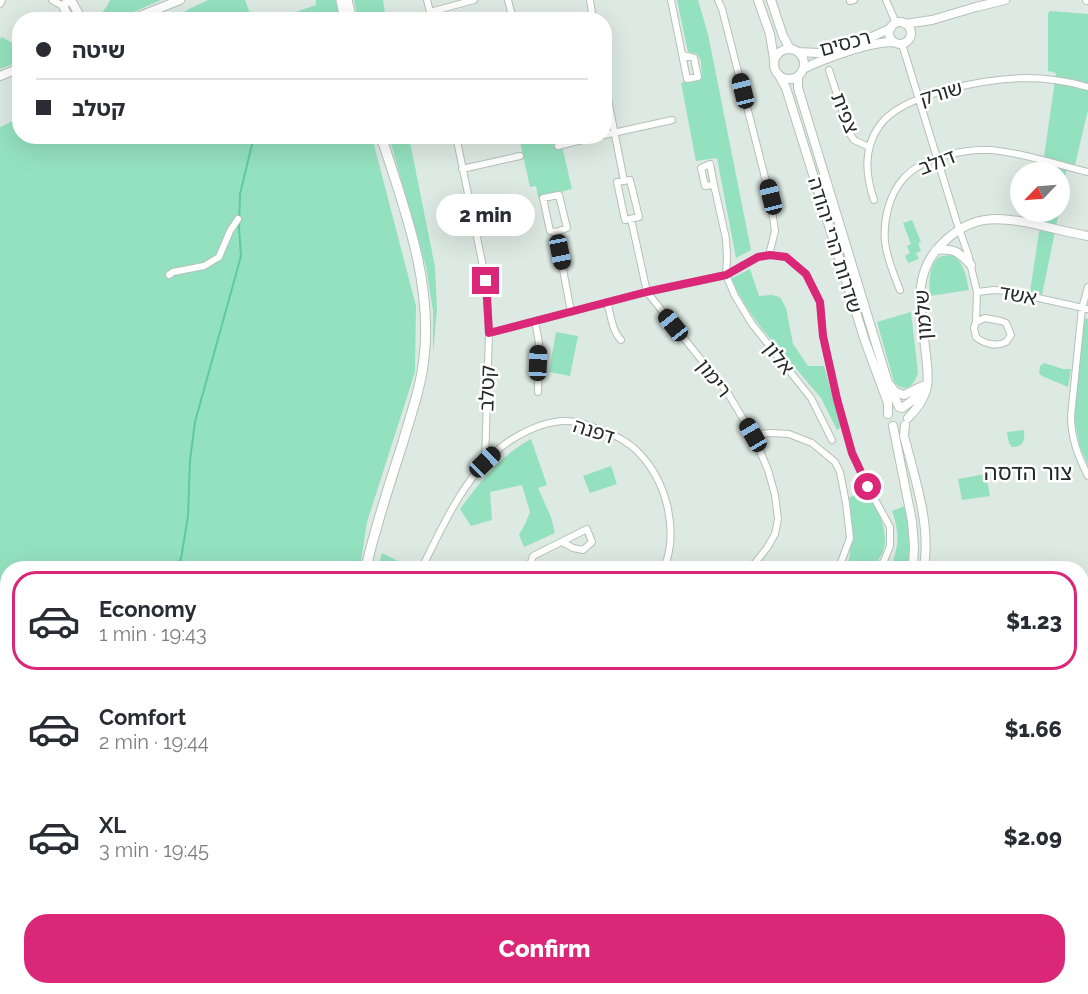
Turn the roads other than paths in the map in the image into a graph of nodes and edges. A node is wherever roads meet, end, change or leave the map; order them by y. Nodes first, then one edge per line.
1 (2, 0) edge
2 (52, 0) edge
3 (180, 0) edge
4 (427, 0) edge
5 (474, 0) edge
6 (671, 0) edge
7 (718, 0) edge
8 (758, 0) edge
9 (771, 0) edge
10 (886, 0) edge
11 (1005, 0) edge
12 (68, 2) edge
13 (0, 4) edge
14 (150, 12) edge
15 (430, 12) joint
16 (932, 20) junction
17 (897, 25) junction
18 (910, 34) junction
19 (898, 43) junction
20 (794, 50) junction
21 (683, 55) dead end
22 (774, 59) junction
23 (829, 70) dead end
24 (801, 73) junction
25 (780, 77) junction
26 (1088, 87) edge
27 (919, 99) junction
28 (672, 120) dead end
29 (612, 122) edge
30 (614, 133) junction
31 (384, 144) edge
32 (457, 144) edge
33 (566, 144) edge
34 (558, 146) dead end
35 (869, 147) junction
36 (520, 156) dead end
37 (937, 158) junction
38 (462, 169) junction
39 (1088, 172) edge
40 (624, 181) junction
41 (714, 185) dead end
42 (874, 200) dead end
43 (238, 219) dead end
44 (631, 219) junction
45 (959, 229) junction
46 (556, 232) junction
47 (1088, 236) edge
48 (936, 250) junction
49 (770, 255) junction
50 (971, 265) junction
51 (169, 275) dead end
52 (726, 275) junction
53 (1088, 287) edge
54 (900, 290) dead end
55 (646, 292) junction
56 (976, 292) junction
57 (608, 302) junction
58 (976, 307) junction
59 (1085, 309) edge
60 (571, 312) junction
61 (985, 318) junction
62 (535, 321) junction
63 (976, 321) junction
64 (489, 333) junction
65 (621, 340) dead end
66 (927, 368) junction
67 (888, 383) junction
68 (923, 386) junction
69 (538, 392) dead end
70 (901, 407) junction
71 (888, 414) junction
72 (907, 422) junction
73 (893, 426) junction
74 (753, 435) junction
75 (832, 440) dead end
76 (485, 462) junction
77 (1088, 476) edge
78 (562, 542) junction
79 (368, 561) edge
80 (426, 561) edge
81 (531, 561) edge
82 (666, 561) edge
83 (757, 561) edge
84 (842, 561) edge
85 (884, 561) edge
86 (913, 561) edge
87 (925, 561) edge

1 - 13 street
2 - 12 street
3 - 14 street
4 - 15 street
5 - 15 street
6 - 21 street
7 - 49 street
8 - 22 street
9 - 20 street
10 - 17 street
11 - 16 street, רכסים
16 - 17 street, רכסים
16 - 18 street, רכסים
17 - 18 street
17 - 19 street
17 - 20 street, רכסים
18 - 19 street
19 - 24 street, רכסים
19 - 27 street, אשד
20 - 22 street
20 - 24 street
22 - 25 street
23 - 35 street, צפית
24 - 25 street
24 - 67 street, שדרות הרי יהודה
25 - 71 street, שדרות הרי יהודה
26 - 27 street, שורק
27 - 35 street, שורק
27 - 37 street, אשד
28 - 30 street
29 - 30 street
30 - 40 street
31 - 79 main road
32 - 38 street, קטלב
33 - 34 street
35 - 42 street, שורק
36 - 38 street
37 - 39 street, דולב
37 - 45 street, אשד
37 - 54 street, דולב
38 - 64 street, קטלב
40 - 44 street
40 - 44 street
41 - 52 street
43 - 51 street
44 - 55 street
45 - 47 street, שלמון
45 - 48 street, שלמון
45 - 50 street, אשד
46 - 46 street
46 - 60 street
48 - 50 street
48 - 66 street, שלמון
49 - 52 street
49 - 85 street
50 - 56 street, אשד
52 - 55 street
52 - 75 street, אלון
53 - 59 street
55 - 57 street
55 - 74 street, רימון
56 - 58 street
56 - 59 street, אשד
57 - 60 street
57 - 65 street
58 - 61 street
58 - 63 street
59 - 77 street
60 - 62 street
61 - 63 street
61 - 63 street
62 - 64 street
62 - 69 street
64 - 76 street, קטלב
66 - 68 street, שלמון
66 - 72 street, שלמון
67 - 68 street
67 - 70 street, שדרות הרי יהודה
68 - 70 street
70 - 71 street
70 - 72 street, שדרות הרי יהודה
71 - 73 street, שדרות הרי יהודה
72 - 73 street
72 - 87 street, שדרות הרי יהודה
73 - 86 street, שדרות הרי יהודה
74 - 83 street, רימון
74 - 84 street
76 - 80 street, דפנה
76 - 82 street, דפנה
78 - 78 street
78 - 81 street

